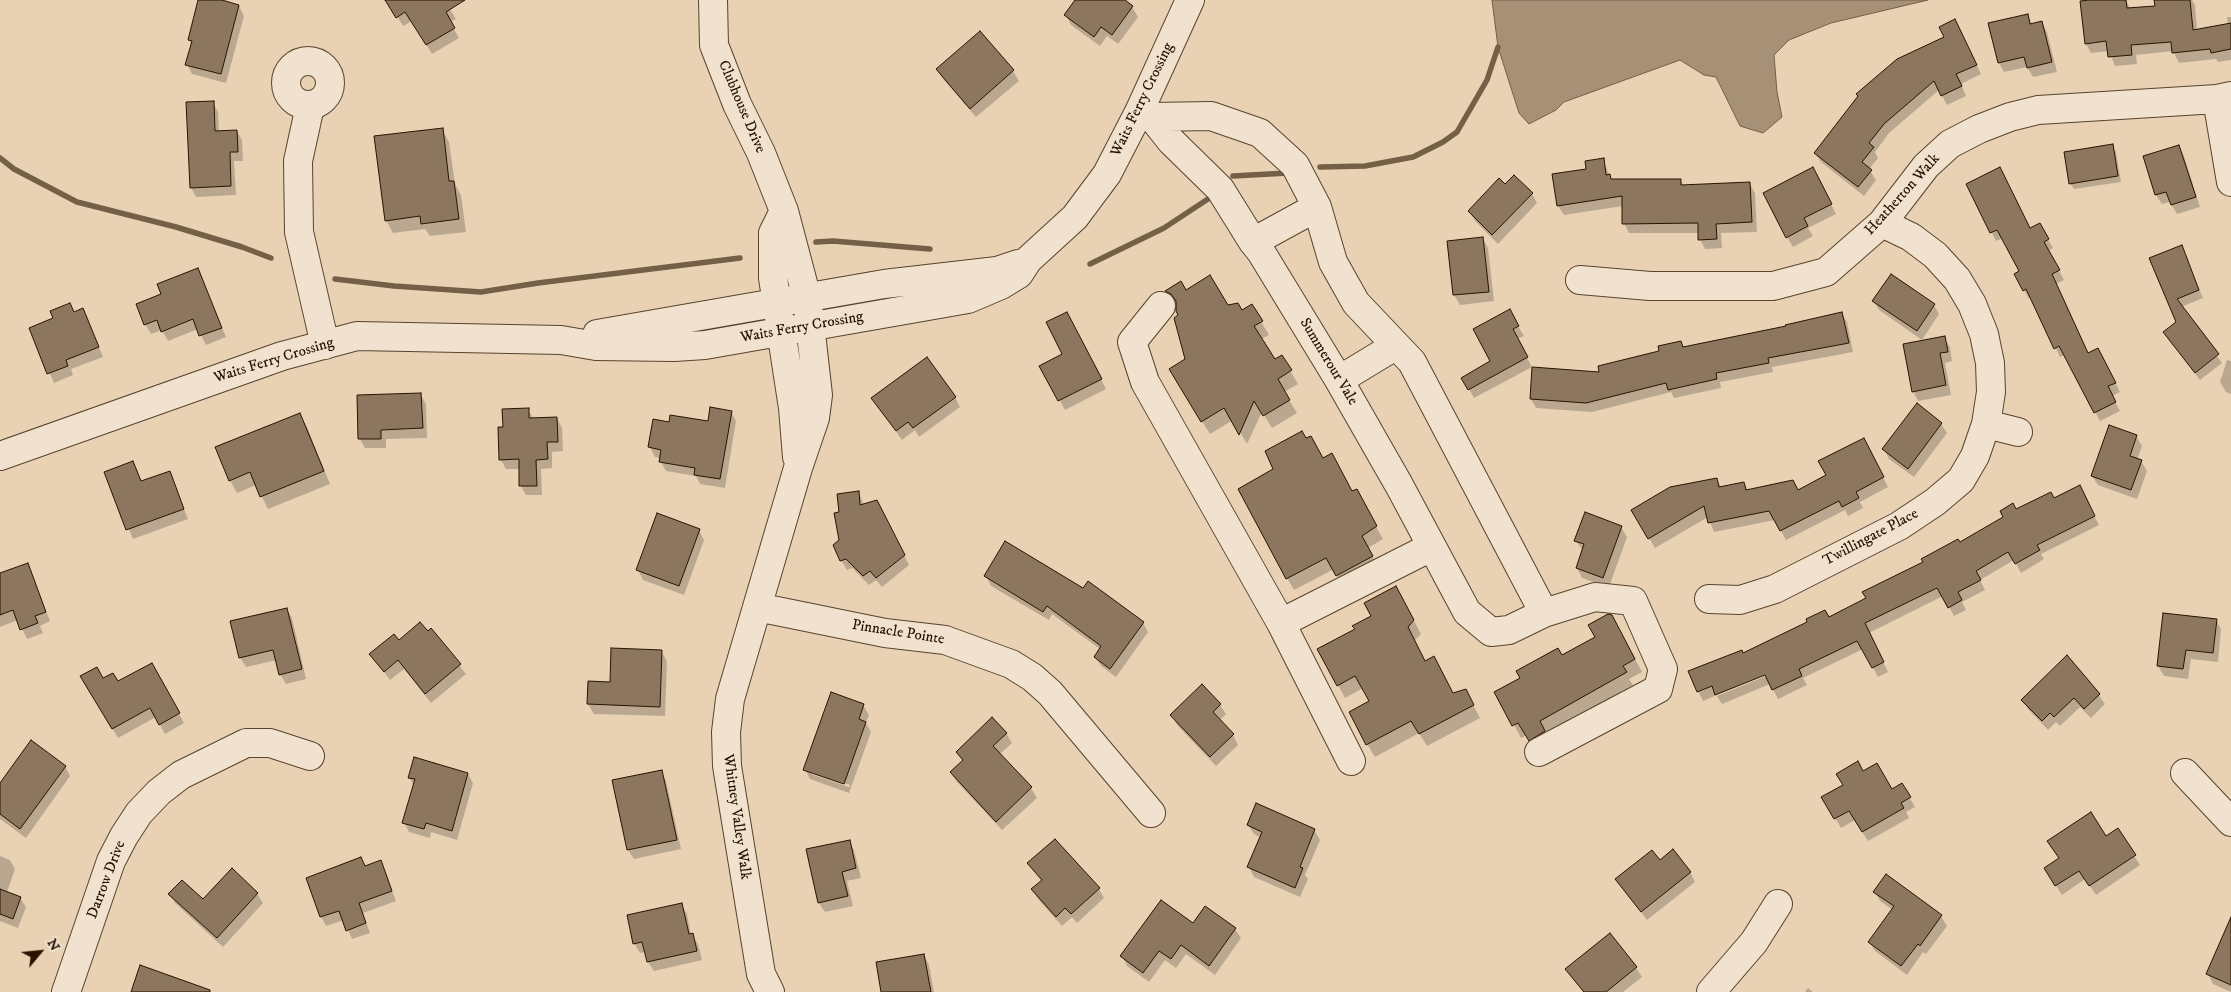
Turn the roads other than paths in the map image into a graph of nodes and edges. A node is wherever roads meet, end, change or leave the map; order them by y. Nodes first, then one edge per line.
1 (713, 0) edge
2 (1190, 0) edge
3 (2224, 97) edge
4 (310, 106) dead end
5 (1146, 115) junction
6 (2231, 182) edge
7 (1317, 207) junction
8 (784, 211) junction
9 (1882, 223) junction
10 (1252, 242) junction
11 (1028, 260) junction
12 (1580, 280) dead end
13 (807, 298) junction
14 (775, 302) junction
15 (1161, 306) dead end
16 (810, 327) junction
17 (782, 332) junction
18 (561, 340) junction
19 (325, 345) junction
20 (1395, 346) junction
21 (1339, 380) junction
22 (1986, 424) junction
23 (2018, 432) dead end
24 (0, 456) edge
25 (798, 468) junction
26 (1431, 547) junction
27 (1709, 599) dead end
28 (757, 607) junction
29 (1544, 613) junction
30 (1281, 623) junction
31 (1539, 752) dead end
32 (310, 756) dead end
33 (1351, 760) dead end
34 (2185, 773) dead end
35 (1151, 813) dead end
36 (2231, 822) edge
37 (1778, 904) dead end
38 (66, 992) edge
39 (770, 992) edge
40 (1711, 992) edge

1 - 8 street, Clubhouse Drive
2 - 5 street, Waits Ferry Crossing
3 - 6 street
3 - 9 street, Heatherton Walk
4 - 19 street
5 - 7 street
5 - 10 street, Summerour Vale
5 - 11 street, Waits Ferry Crossing
7 - 10 street
7 - 20 street
8 - 13 street, Clubhouse Drive
8 - 14 street
9 - 12 street, Heatherton Walk
9 - 22 street, Twillingate Place
10 - 21 street, Summerour Vale
11 - 13 street, Waits Ferry Crossing
11 - 16 street, Waits Ferry Crossing
13 - 14 street, Waits Ferry Crossing
13 - 16 street, Whitney Valley Walk
14 - 17 street, Whitney Valley Walk
14 - 18 street, Waits Ferry Crossing
15 - 30 street
16 - 17 street, Waits Ferry Crossing
16 - 25 street, Whitney Valley Walk
17 - 18 street, Waits Ferry Crossing
17 - 25 street, Whitney Valley Walk
18 - 19 street, Waits Ferry Crossing
19 - 24 street, Waits Ferry Crossing
20 - 21 street
20 - 29 street
21 - 26 street, Summerour Vale
22 - 23 street
22 - 27 street, Twillingate Place
25 - 28 street, Whitney Valley Walk
26 - 29 street, Summerour Vale
26 - 30 street
28 - 35 street, Pinnacle Pointe
28 - 39 street, Whitney Valley Walk
29 - 31 street
30 - 33 street
32 - 38 street, Darrow Drive
34 - 36 street
37 - 40 street

